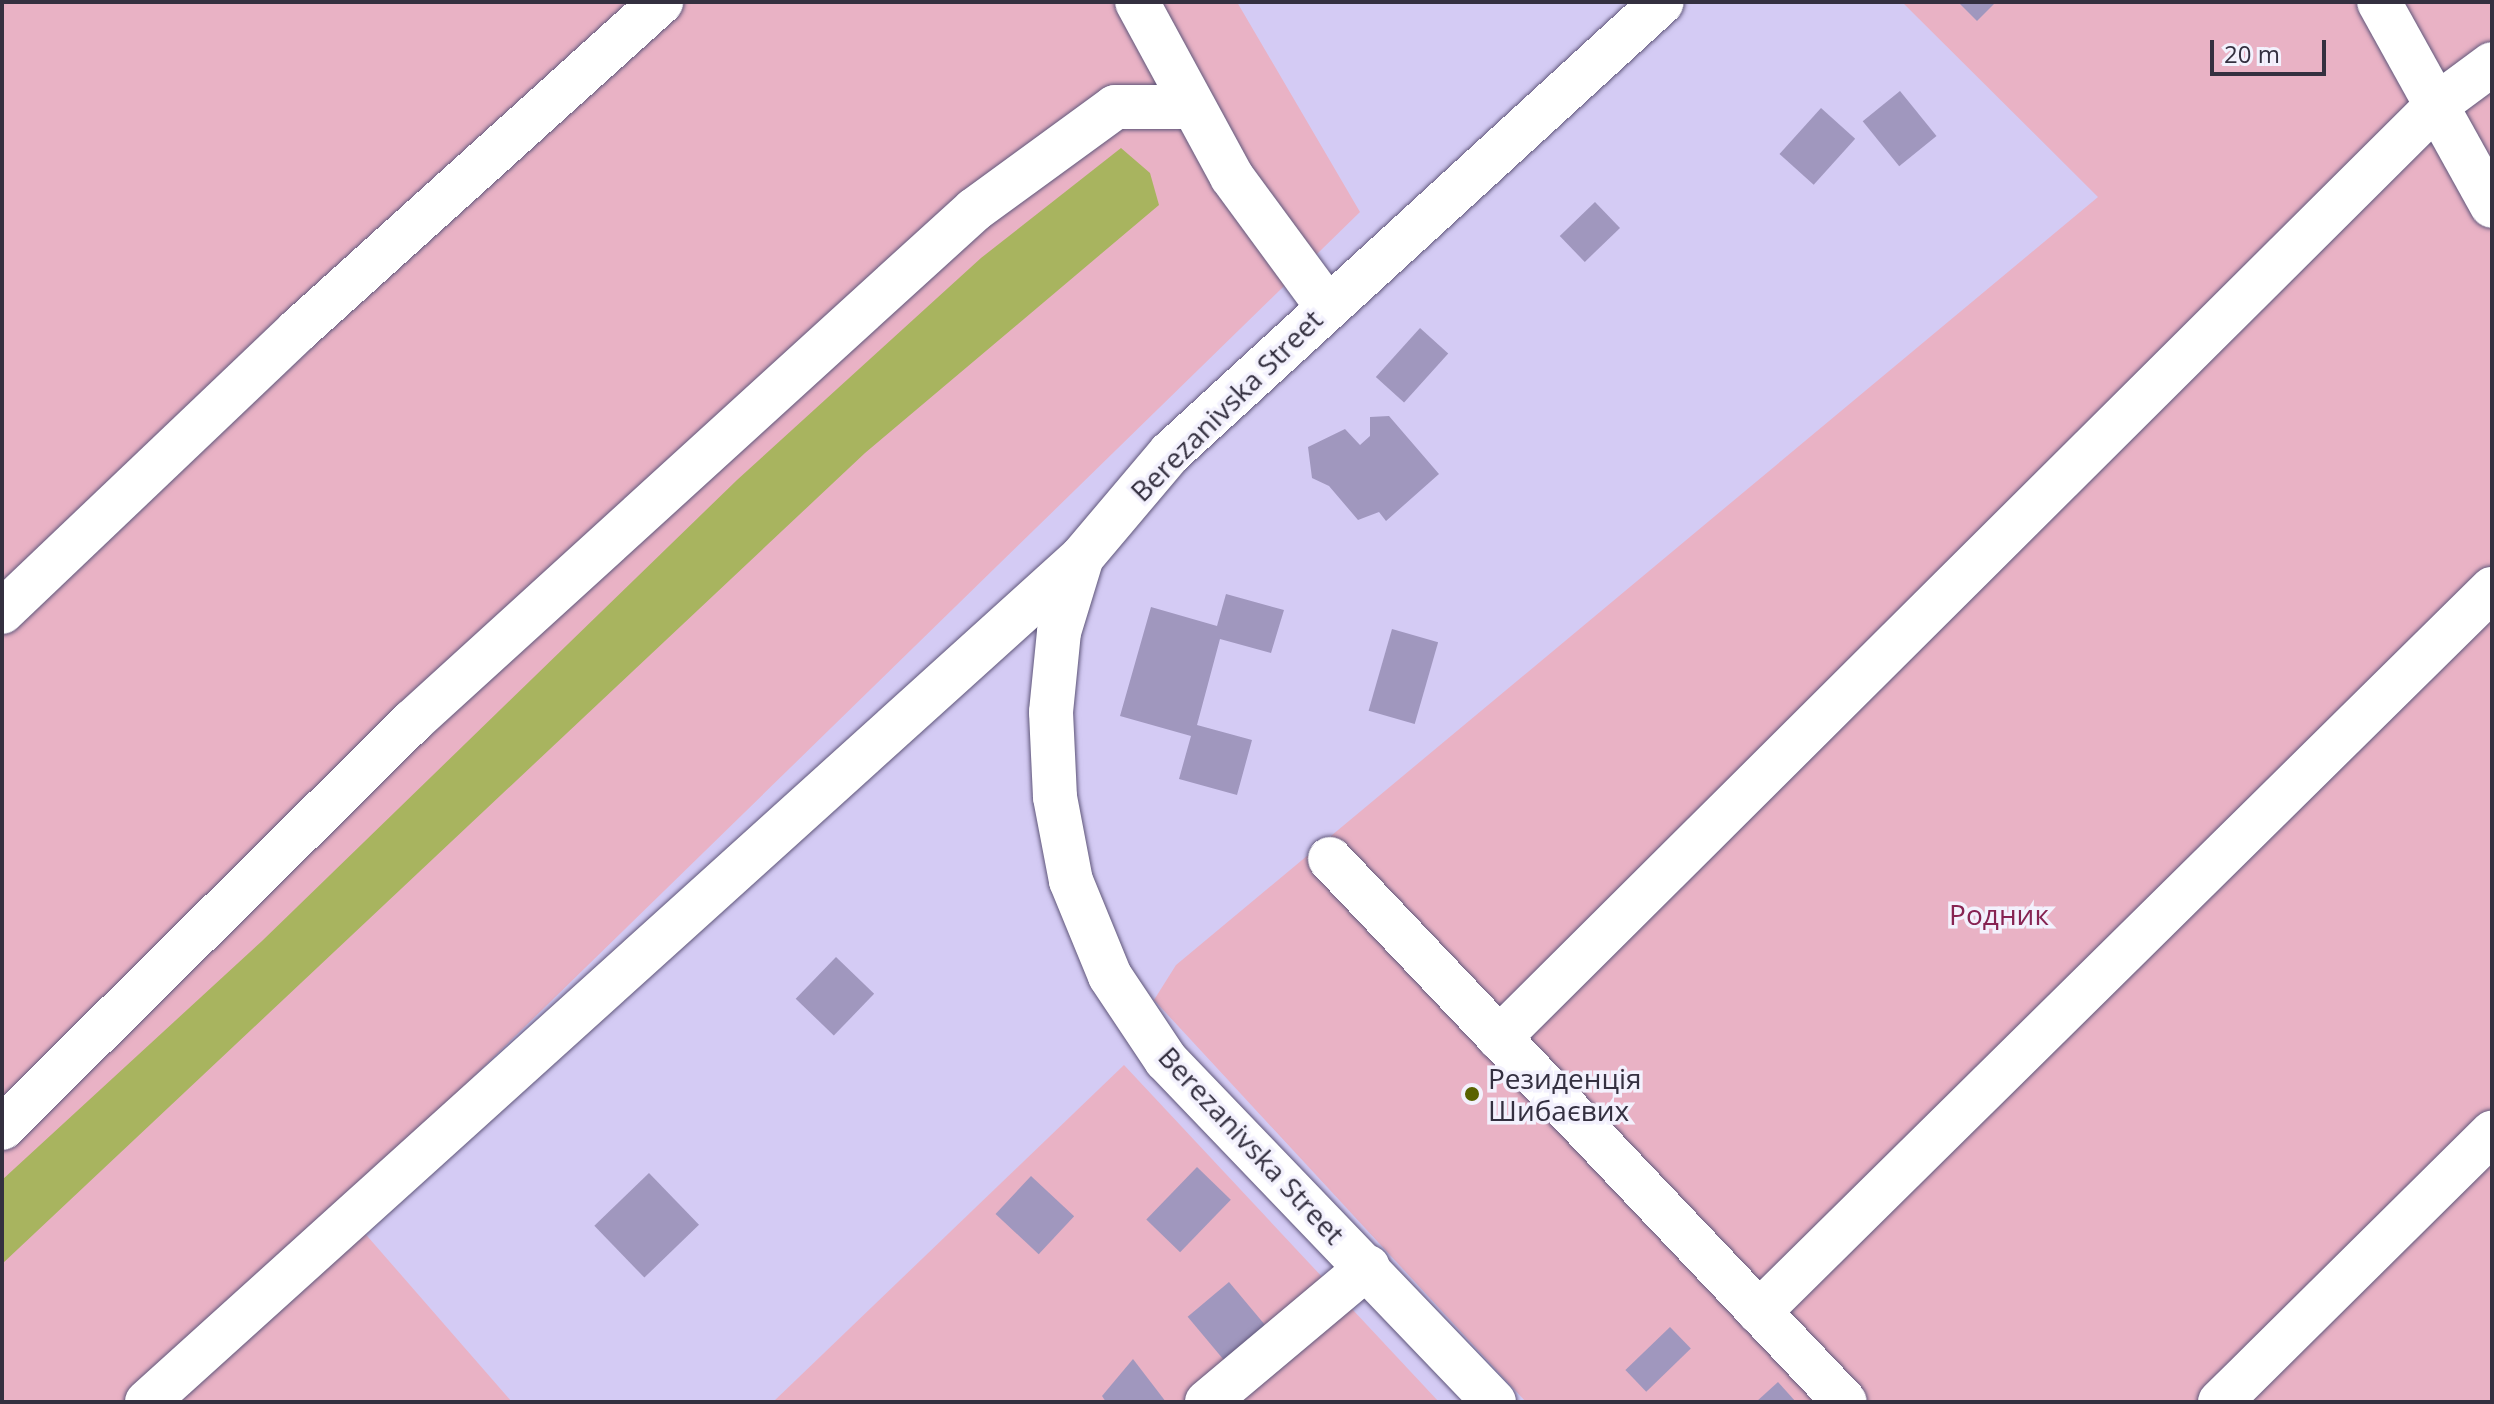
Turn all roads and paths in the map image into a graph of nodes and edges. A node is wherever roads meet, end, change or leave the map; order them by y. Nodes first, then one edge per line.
1 (661, 2) edge
2 (1137, 2) edge
3 (1662, 2) edge
4 (2379, 2) edge
5 (2492, 64) edge
6 (2438, 104) junction
7 (1191, 107) junction
8 (2492, 206) edge
9 (1326, 305) junction
10 (1082, 557) junction
11 (2492, 589) edge
12 (2, 612) edge
13 (1330, 859) dead end
14 (1499, 1038) junction
15 (2, 1128) edge
16 (2492, 1133) edge
17 (1368, 1267) junction
18 (1759, 1312) junction
19 (147, 1402) edge
20 (1207, 1402) edge
21 (1494, 1402) edge
22 (1845, 1402) edge
23 (2220, 1402) edge

1 - 12 street
2 - 7 street
3 - 9 street, Berezanivska Street
4 - 6 street
5 - 6 street
6 - 8 street
6 - 14 street
7 - 9 street
7 - 15 street
9 - 10 street, Berezanivska Street
10 - 17 street, Berezanivska Street
10 - 19 street
11 - 18 street
13 - 14 street
14 - 18 street
16 - 23 street
17 - 20 street
17 - 21 street, Berezanivska Street
18 - 22 street

